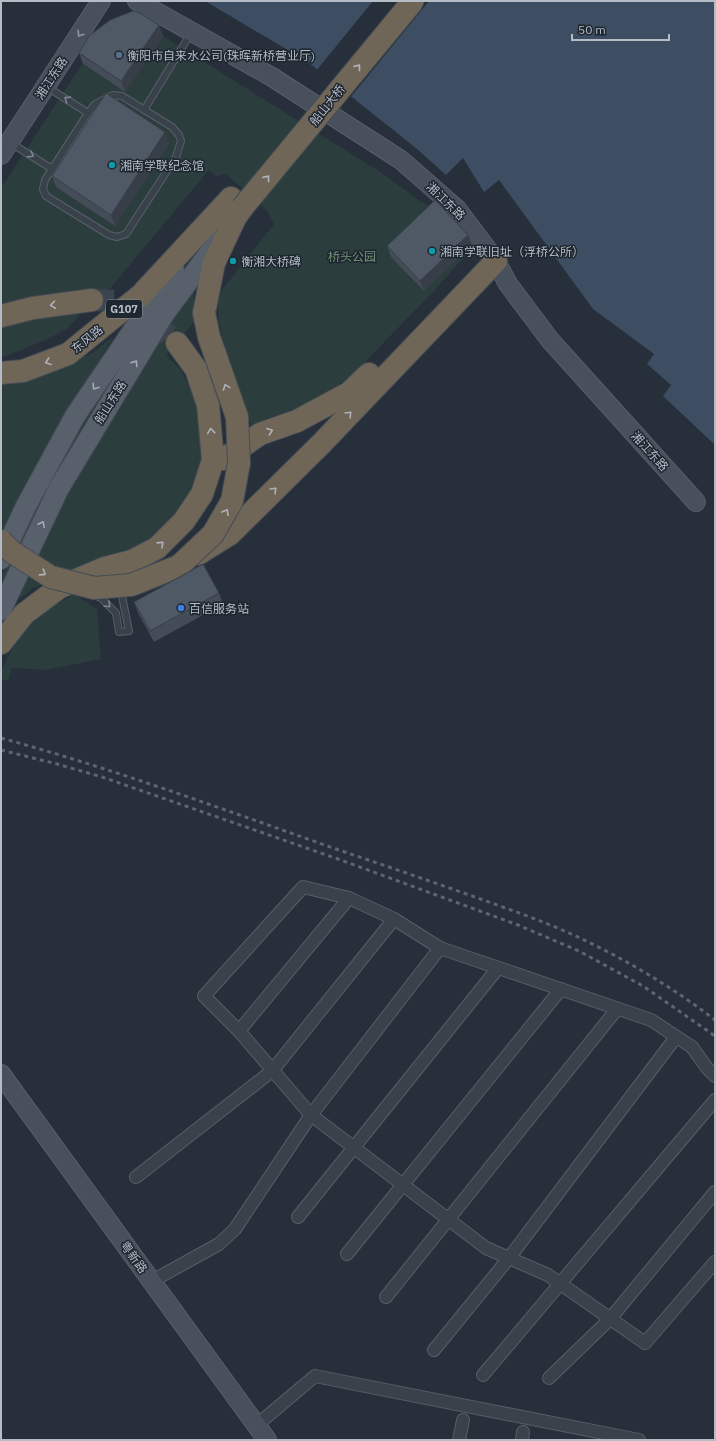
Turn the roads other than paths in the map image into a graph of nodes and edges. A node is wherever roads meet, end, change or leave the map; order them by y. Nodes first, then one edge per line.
1 (101, 1) edge
2 (137, 1) edge
3 (393, 1) edge
4 (413, 1) edge
5 (192, 32) junction
6 (46, 86) junction
7 (144, 110) junction
8 (88, 113) junction
9 (5, 148) edge
10 (52, 169) junction
11 (233, 208) junction
12 (496, 261) junction
13 (469, 289) junction
14 (92, 300) tunnel mouth
15 (1, 316) edge
16 (177, 344) tunnel mouth
17 (1, 373) edge
18 (202, 494) junction
19 (696, 502) dead end
20 (1, 541) edge
21 (1, 559) edge
22 (179, 566) junction
23 (128, 570) junction
24 (60, 587) junction
25 (1, 610) edge
26 (1, 643) edge
27 (349, 898) junction
28 (394, 919) junction
29 (440, 948) junction
30 (498, 968) junction
31 (561, 989) junction
32 (617, 1009) junction
33 (239, 1031) junction
34 (676, 1037) junction
35 (273, 1070) junction
36 (1, 1074) edge
37 (715, 1076) edge
38 (1, 1086) edge
39 (715, 1100) edge
40 (311, 1115) junction
41 (354, 1147) junction
42 (136, 1177) dead end
43 (402, 1184) junction
44 (715, 1192) edge
45 (298, 1217) dead end
46 (449, 1220) junction
47 (347, 1254) dead end
48 (509, 1258) junction
49 (715, 1262) edge
50 (152, 1281) junction
51 (560, 1284) junction
52 (386, 1297) dead end
53 (610, 1319) junction
54 (434, 1350) dead end
55 (483, 1374) dead end
56 (549, 1378) dead end
57 (463, 1420) dead end
58 (257, 1433) edge
59 (268, 1440) edge
60 (459, 1440) edge
61 (639, 1440) edge

1 -> 6 street, 湘江东路
2 - 5 street, 湘江东路
3 - 11 highway, 船山大桥 / G107
11 -> 4 highway, 船山大桥 / G107, bridge
5 - 7 lane
5 - 12 street, 湘江东路
8 -> 6 lane
6 - 9 street, 湘江东路
7 - 8 lane
7 - 10 lane
8 - 10 lane
9 -> 10 lane
11 -> 17 highway, 东风路 / G107
11 -> 21 main road, 船山东路
22 -> 11 highway, bridge
25 -> 11 main road, 船山东路
12 - 13 highway
12 - 19 street, 湘江东路
18 -> 13 highway
22 -> 13 highway, bridge
14 -> 15 highway
18 -> 16 highway
23 -> 18 highway
20 -> 22 highway, bridge
23 - 24 highway
24 -> 23 lane
24 - 26 highway
27 - 28 street
27 - 33 street
27 - 33 street
28 - 29 street
28 - 35 street
29 - 30 street
29 - 40 street
30 - 31 street
30 - 41 street
31 - 32 street
31 - 43 street
32 - 34 street
32 - 46 street
33 - 35 street
34 - 37 street
34 - 48 street
35 - 40 street
35 - 42 street
36 - 50 street, 粤新路
38 - 58 street, 粤新路
39 - 51 street
40 - 41 street
40 - 50 street
41 - 43 street
41 - 45 street
43 - 46 street
43 - 47 street
44 - 53 street
46 - 48 street
46 - 52 street
48 - 51 street
48 - 54 street
49 - 53 street
50 - 58 street, 粤新路
51 - 53 street
51 - 55 street
53 - 56 street
57 - 60 street
58 - 59 street, 粤新路
58 - 61 street

